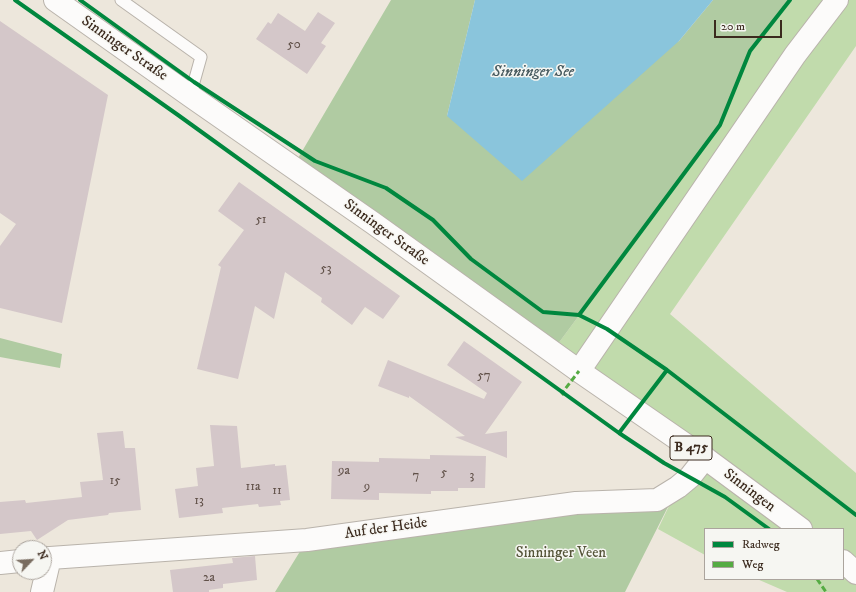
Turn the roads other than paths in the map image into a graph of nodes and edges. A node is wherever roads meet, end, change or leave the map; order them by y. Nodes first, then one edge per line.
1 (55, 0) edge
2 (121, 0) edge
3 (837, 0) edge
4 (192, 97) junction
5 (579, 371) junction
6 (705, 458) junction
7 (800, 528) edge
8 (52, 558) edge
9 (12, 562) edge
10 (844, 562) edge
11 (0, 563) edge
12 (856, 573) edge
13 (44, 580) edge
14 (42, 592) edge

1 - 4 main road, Sinninger Straße / B 475
2 - 4 lane
3 - 5 main road
4 - 5 main road, Sinninger Straße / B 475
5 - 6 main road, Sinningen / B 475
6 - 7 main road, Sinningen / B 475
6 - 8 main road, Auf der Heide
9 - 11 main road
10 - 12 main road
13 - 14 main road, Auf der Heide

